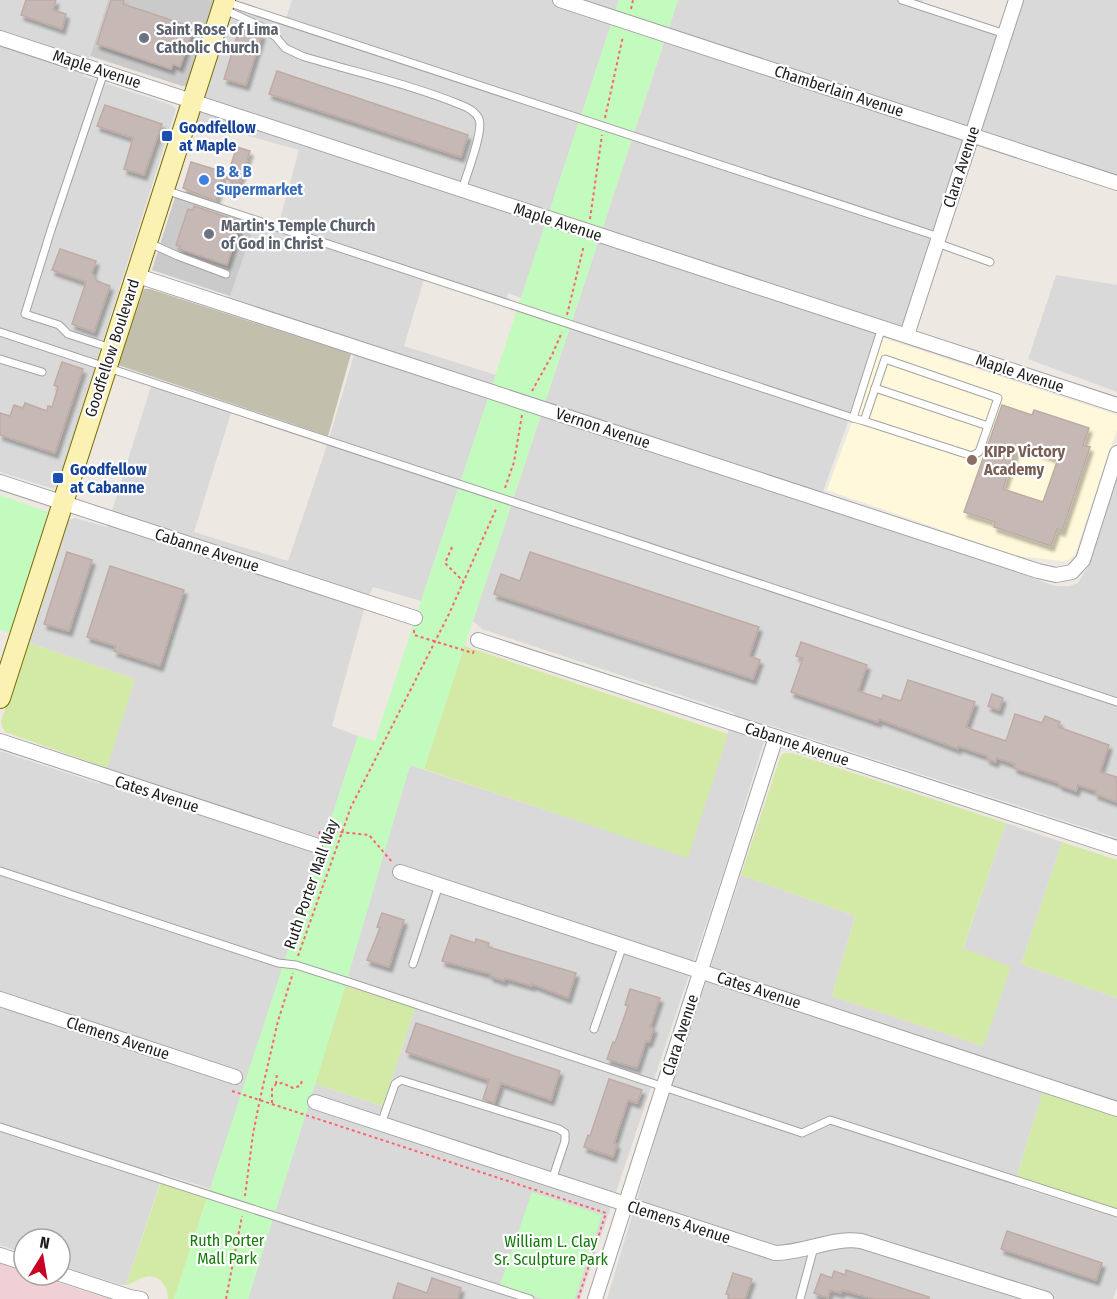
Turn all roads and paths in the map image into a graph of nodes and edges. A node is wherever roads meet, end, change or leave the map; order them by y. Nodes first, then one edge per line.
1 (560, 0) edge
2 (633, 0) edge
3 (902, 0) edge
4 (1016, 0) edge
5 (224, 3) edge
6 (629, 14) dead end
7 (1005, 34) junction
8 (0, 38) edge
9 (104, 72) junction
10 (193, 100) junction
11 (972, 135) junction
12 (1117, 183) edge
13 (164, 189) junction
14 (462, 190) junction
15 (938, 240) junction
16 (146, 242) junction
17 (990, 262) dead end
18 (226, 274) dead end
19 (135, 275) junction
20 (882, 327) junction
21 (0, 332) edge
22 (907, 335) junction
23 (112, 348) junction
24 (0, 359) edge
25 (105, 368) junction
26 (42, 372) dead end
27 (875, 388) junction
28 (1117, 405) edge
29 (523, 410) dead end
30 (853, 418) junction
31 (864, 421) junction
32 (988, 426) junction
33 (1117, 453) edge
34 (0, 482) edge
35 (504, 491) dead end
36 (62, 502) junction
37 (499, 504) dead end
38 (452, 547) dead end
39 (464, 581) junction
40 (415, 618) joint
41 (436, 640) junction
42 (478, 640) joint
43 (0, 698) edge
44 (1117, 702) edge
45 (776, 737) junction
46 (0, 741) edge
47 (341, 832) junction
48 (315, 845) joint
49 (1117, 848) edge
50 (0, 871) edge
51 (400, 872) joint
52 (439, 885) junction
53 (623, 945) junction
54 (413, 964) dead end
55 (296, 965) junction
56 (701, 970) junction
57 (0, 999) edge
58 (594, 1029) dead end
59 (277, 1073) dead end
60 (235, 1077) dead end
61 (302, 1081) dead end
62 (276, 1084) junction
63 (662, 1087) junction
64 (224, 1088) dead end
65 (260, 1099) junction
66 (315, 1102) dead end
67 (272, 1103) junction
68 (1117, 1109) edge
69 (381, 1124) junction
70 (0, 1127) edge
71 (552, 1180) junction
72 (626, 1204) junction
73 (243, 1206) junction
74 (1117, 1213) edge
75 (814, 1246) junction
76 (72, 1279) edge
77 (121, 1297) edge
78 (141, 1299) edge
79 (226, 1299) edge
80 (530, 1299) edge
81 (578, 1299) edge
82 (595, 1299) edge
83 (800, 1299) edge
84 (1046, 1299) edge

1 - 11 street, Chamberlain Avenue
2 - 6 path
3 - 7 lane
4 - 7 street, Clara Avenue
5 - 10 main road, Goodfellow Boulevard
5 - 14 lane
5 - 15 lane
7 - 11 street, Clara Avenue
8 - 9 street, Maple Avenue
9 - 10 street, Maple Avenue
9 - 23 lane
10 - 13 main road, Goodfellow Boulevard
10 - 14 street, Maple Avenue
11 - 12 street, Chamberlain Avenue
11 - 15 street, Clara Avenue
13 - 16 main road, Goodfellow Boulevard
13 - 30 lane
14 - 20 street, Maple Avenue
15 - 17 lane
15 - 22 street, Clara Avenue
16 - 18 lane
16 - 19 main road, Goodfellow Boulevard
19 - 23 main road, Goodfellow Boulevard
19 - 33 street, Vernon Avenue
20 - 22 street, Maple Avenue
20 - 30 lane
21 - 25 lane
22 - 28 street, Maple Avenue
23 - 25 main road, Goodfellow Boulevard
24 - 26 lane
25 - 36 main road, Goodfellow Boulevard
25 - 44 lane
27 - 31 lane
27 - 32 lane
27 - 32 lane
29 - 35 path
30 - 31 lane
31 - 32 lane
34 - 36 street, Cabanne Avenue
36 - 40 street, Cabanne Avenue
36 - 43 main road, Goodfellow Boulevard
37 - 39 path, Ruth Porter Mall Way
38 - 39 path
39 - 41 path, Ruth Porter Mall Way
40 - 41 path
41 - 42 path
41 - 47 path, Ruth Porter Mall Way
42 - 45 street, Cabanne Avenue
45 - 49 street, Cabanne Avenue
45 - 56 street, Clara Avenue
46 - 48 street, Cates Avenue
47 - 48 path
47 - 51 path
47 - 55 path, Ruth Porter Mall Way
50 - 55 lane
51 - 52 street, Cates Avenue
52 - 53 street, Cates Avenue
52 - 54 lane
53 - 56 street, Cates Avenue
53 - 58 lane
55 - 63 lane
55 - 65 path, Ruth Porter Mall Way
56 - 63 street, Clara Avenue
56 - 68 street, Cates Avenue
57 - 60 street, Clemens Avenue
59 - 62 path
61 - 62 path
62 - 67 path
63 - 72 street, Clara Avenue
63 - 74 lane
64 - 65 path
65 - 67 path
65 - 73 path, Ruth Porter Mall Way
66 - 69 street, Clemens Avenue
67 - 81 path
69 - 71 street, Clemens Avenue
69 - 71 lane
70 - 73 lane
71 - 72 street, Clemens Avenue
72 - 75 street, Clemens Avenue
72 - 82 street, Clara Avenue
73 - 79 path, Ruth Porter Mall Way
73 - 80 lane
75 - 83 lane
75 - 84 street, Clemens Avenue
76 - 77 street
77 - 78 street

